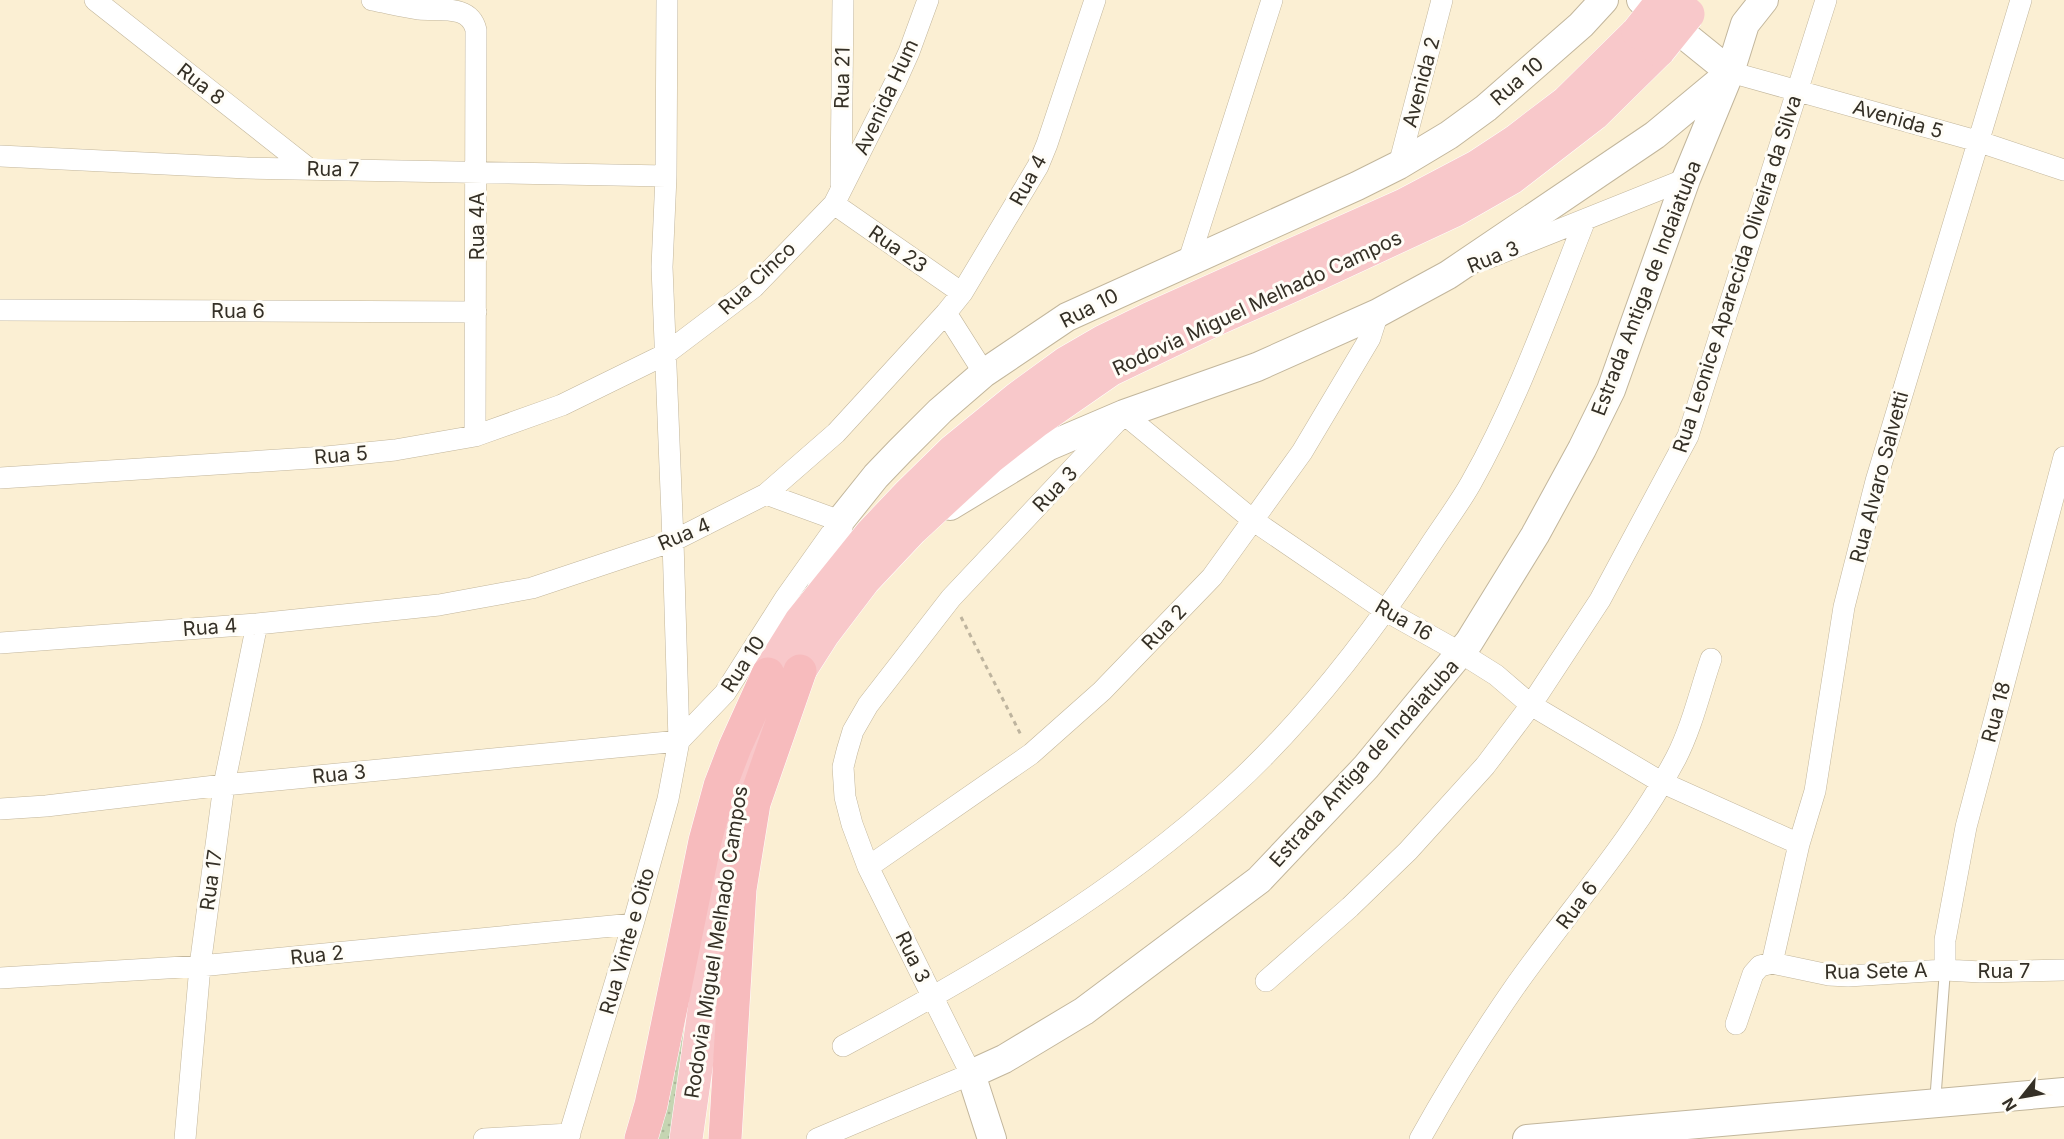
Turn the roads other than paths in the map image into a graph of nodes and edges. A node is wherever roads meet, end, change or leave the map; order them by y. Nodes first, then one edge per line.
1 (95, 0) edge
2 (372, 0) edge
3 (666, 0) edge
4 (843, 0) edge
5 (928, 0) edge
6 (1095, 0) edge
7 (1272, 0) edge
8 (1442, 0) edge
9 (1604, 0) edge
10 (1641, 0) edge
11 (1764, 0) edge
12 (1826, 0) edge
13 (2021, 0) edge
14 (1683, 5) edge
15 (1648, 41) junction
16 (1730, 72) junction
17 (1798, 91) junction
18 (1977, 141) junction
19 (0, 156) edge
20 (1399, 165) junction
21 (308, 168) junction
22 (2064, 170) edge
23 (477, 172) junction
24 (666, 176) junction
25 (1686, 179) junction
26 (837, 198) junction
27 (1585, 220) junction
28 (1189, 261) junction
29 (1448, 275) junction
30 (962, 293) junction
31 (0, 310) edge
32 (476, 312) junction
33 (946, 313) junction
34 (1378, 313) junction
35 (664, 354) junction
36 (984, 373) junction
37 (1124, 414) junction
38 (475, 436) junction
39 (2064, 457) edge
40 (0, 478) edge
41 (766, 494) junction
42 (1254, 520) junction
43 (840, 521) junction
44 (912, 529) junction
45 (674, 541) junction
46 (819, 599) junction
47 (1386, 611) junction
48 (257, 624) junction
49 (0, 643) edge
50 (1461, 653) junction
51 (1711, 659) dead end
52 (784, 673) junction
53 (1531, 705) junction
54 (679, 741) junction
55 (1661, 783) junction
56 (224, 785) junction
57 (0, 809) edge
58 (1799, 844) junction
59 (868, 867) junction
60 (633, 924) junction
61 (1772, 963) junction
62 (200, 966) junction
63 (1945, 970) junction
64 (2064, 970) edge
65 (0, 978) edge
66 (1266, 981) dead end
67 (933, 998) junction
68 (1736, 1024) dead end
69 (843, 1047) dead end
70 (971, 1074) junction
71 (2064, 1092) edge
72 (1935, 1103) junction
73 (569, 1136) edge
74 (185, 1139) edge
75 (484, 1139) edge
76 (641, 1139) edge
77 (686, 1139) edge
78 (725, 1139) edge
79 (817, 1139) edge
80 (992, 1139) edge
81 (1420, 1139) edge
82 (1527, 1139) edge

1 - 21 street, Rua 8
2 - 23 street, Rua 4A
3 - 24 street, Rua Vinte e Oito
4 - 26 street, Rua 21
5 - 26 street, Avenida Hum
6 - 30 street, Rua 4
7 - 28 street
8 - 20 street, Avenida 2
9 - 20 main road, Rua 10
10 - 16 main road
11 - 16 main road
12 - 17 street, Rua Leonice Aparecida Oliveira da Silva
13 - 18 street, Rua Alvaro Salvetti
14 - 15 highway, Rodovia Miguel Melhado Campos, bridge
15 - 44 highway, Rodovia Miguel Melhado Campos
15 - 46 highway, Rodovia Miguel Melhado Campos
16 - 17 street, Avenida 5
16 - 25 main road, Estrada Antiga de Indaiatuba
16 - 29 main road
17 - 18 street, Avenida 5
17 - 53 street, Rua Leonice Aparecida Oliveira da Silva
18 - 22 street, Avenida 5
18 - 58 street, Rua Alvaro Salvetti
19 - 21 street, Rua 7
20 - 28 main road, Rua 10
21 - 23 street, Rua 7
23 - 24 street, Rua 7
23 - 32 street, Rua 4A
24 - 35 street, Rua Vinte e Oito
25 - 27 street, Rua 3
25 - 50 main road, Estrada Antiga de Indaiatuba
26 - 30 street, Rua 23
26 - 35 street, Rua Cinco
27 - 29 street, Rua 3
27 - 47 street, Rua 3
28 - 36 main road, Rua 10
29 - 34 main road, Rua 3
30 - 33 street, Rua 4
31 - 32 street, Rua 6
32 - 38 street, Rua 4A
33 - 36 street
33 - 41 street, Rua 4
34 - 37 main road, Rua 3
34 - 42 street, Rua 2
35 - 38 street, Rua 5
35 - 45 street, Rua Vinte e Oito
36 - 43 main road, Rua 10
37 - 42 street, Rua 16
37 - 44 main road
37 - 59 street, Rua 3
38 - 40 street, Rua 5
39 - 63 street, Rua 18
41 - 43 street
41 - 45 street, Rua 4
42 - 47 street, Rua 16
42 - 59 street, Rua 2
43 - 46 main road
43 - 54 street, Rua 10
44 - 52 highway, Rodovia Miguel Melhado Campos
45 - 48 street, Rua 4
45 - 54 street, Rua Vinte e Oito
46 - 52 highway, Rodovia Miguel Melhado Campos
47 - 50 street, Rua 16
47 - 67 street, Rua 3
48 - 49 street, Rua 4
48 - 56 street, Rua 17
50 - 53 street, Rua 16
50 - 70 main road, Estrada Antiga de Indaiatuba
51 - 55 street, Rua 6
52 - 76 highway
52 - 77 highway, Rodovia Miguel Melhado Campos
52 - 78 highway
53 - 55 street, Rua 16
53 - 66 street, Rua Leonice Aparecida Oliveira da Silva
54 - 56 street, Rua 3
54 - 60 street, Rua Vinte e Oito
55 - 58 street, Rua 16
55 - 81 street, Rua 6
56 - 57 street, Rua 3
56 - 62 street, Rua 17
58 - 61 street, Rua Alvaro Salvetti
59 - 67 street, Rua 3
60 - 62 street, Rua 2
60 - 73 street, Rua Vinte e Oito
61 - 63 street, Rua Sete A
61 - 68 street
62 - 65 street, Rua 2
62 - 74 street, Rua 17
63 - 64 street, Rua 7
63 - 72 lane
67 - 69 street, Rua 3
67 - 70 street, Rua 3
70 - 79 street
70 - 80 main road
71 - 72 main road
72 - 82 main road
73 - 75 street

